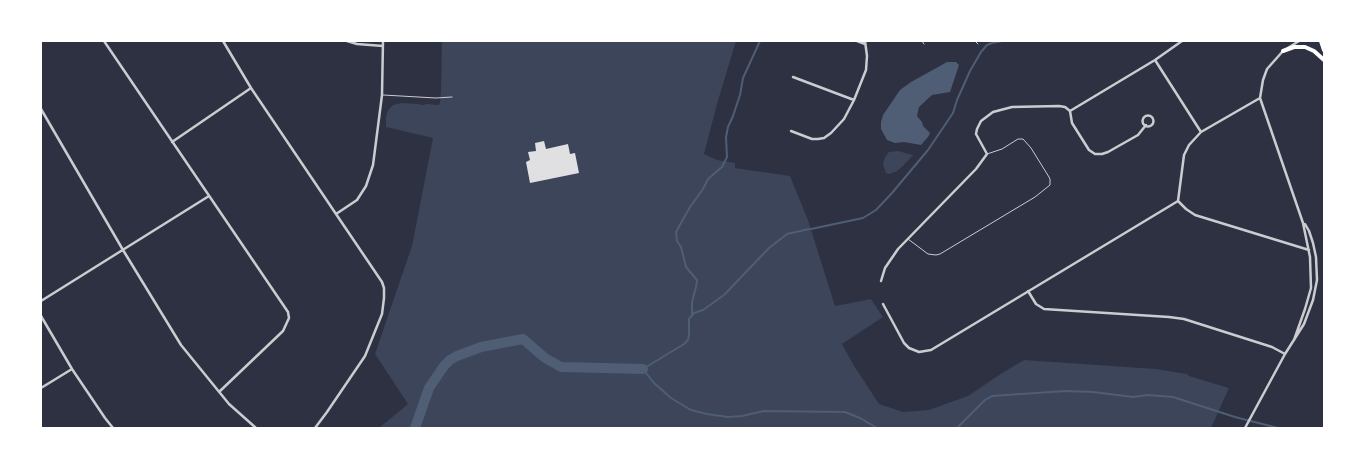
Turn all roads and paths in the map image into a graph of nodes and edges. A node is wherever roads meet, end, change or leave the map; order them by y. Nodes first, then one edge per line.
1 (104, 41) edge
2 (222, 41) edge
3 (347, 41) edge
4 (383, 41) edge
5 (857, 41) edge
6 (922, 41) edge
7 (975, 41) edge
8 (1182, 41) edge
9 (1299, 41) edge
10 (1321, 41) edge
11 (865, 43) edge
12 (924, 44) dead end
13 (978, 44) dead end
14 (383, 46) junction
15 (1324, 50) edge
16 (1283, 51) junction
17 (1155, 60) junction
18 (1324, 60) edge
19 (793, 77) dead end
20 (250, 88) junction
21 (382, 95) junction
22 (452, 97) dead end
23 (1260, 98) junction
24 (854, 100) junction
25 (41, 109) edge
26 (1070, 111) junction
27 (1146, 125) junction
28 (791, 131) dead end
29 (1201, 132) junction
30 (172, 142) junction
31 (987, 154) junction
32 (209, 196) junction
33 (1178, 201) junction
34 (336, 214) junction
35 (1303, 223) junction
36 (908, 238) junction
37 (123, 250) junction
38 (1309, 250) junction
39 (881, 281) dead end
40 (1028, 291) junction
41 (41, 301) edge
42 (883, 304) dead end
43 (41, 316) edge
44 (1294, 340) junction
45 (1285, 354) junction
46 (72, 369) junction
47 (41, 388) edge
48 (218, 392) junction
49 (1246, 427) edge
50 (113, 428) edge
51 (256, 428) edge
52 (315, 428) edge

1 - 30 street
2 - 20 street
3 - 14 street
4 - 14 street
5 - 11 street
6 - 12 lane
7 - 13 lane
8 - 17 street
9 - 16 street
10 - 15 main road
11 - 24 street
14 - 21 street
16 - 18 main road
16 - 23 street
17 - 26 street
17 - 29 street
19 - 24 street
20 - 30 street
20 - 34 street
21 - 22 lane
21 - 34 street
23 - 29 street
23 - 35 street
24 - 28 street
25 - 37 street
26 - 27 street
26 - 31 street
27 - 27 street
29 - 33 street
30 - 32 street
31 - 36 street
31 - 36 lane
32 - 37 street
32 - 48 street
33 - 38 street
33 - 40 street
34 - 52 street
35 - 38 street
35 - 44 street
36 - 39 street
37 - 41 street
37 - 48 street
38 - 44 street
40 - 42 street
40 - 45 street
43 - 46 street
44 - 45 street
45 - 49 street
46 - 47 street
46 - 50 street
48 - 51 street

